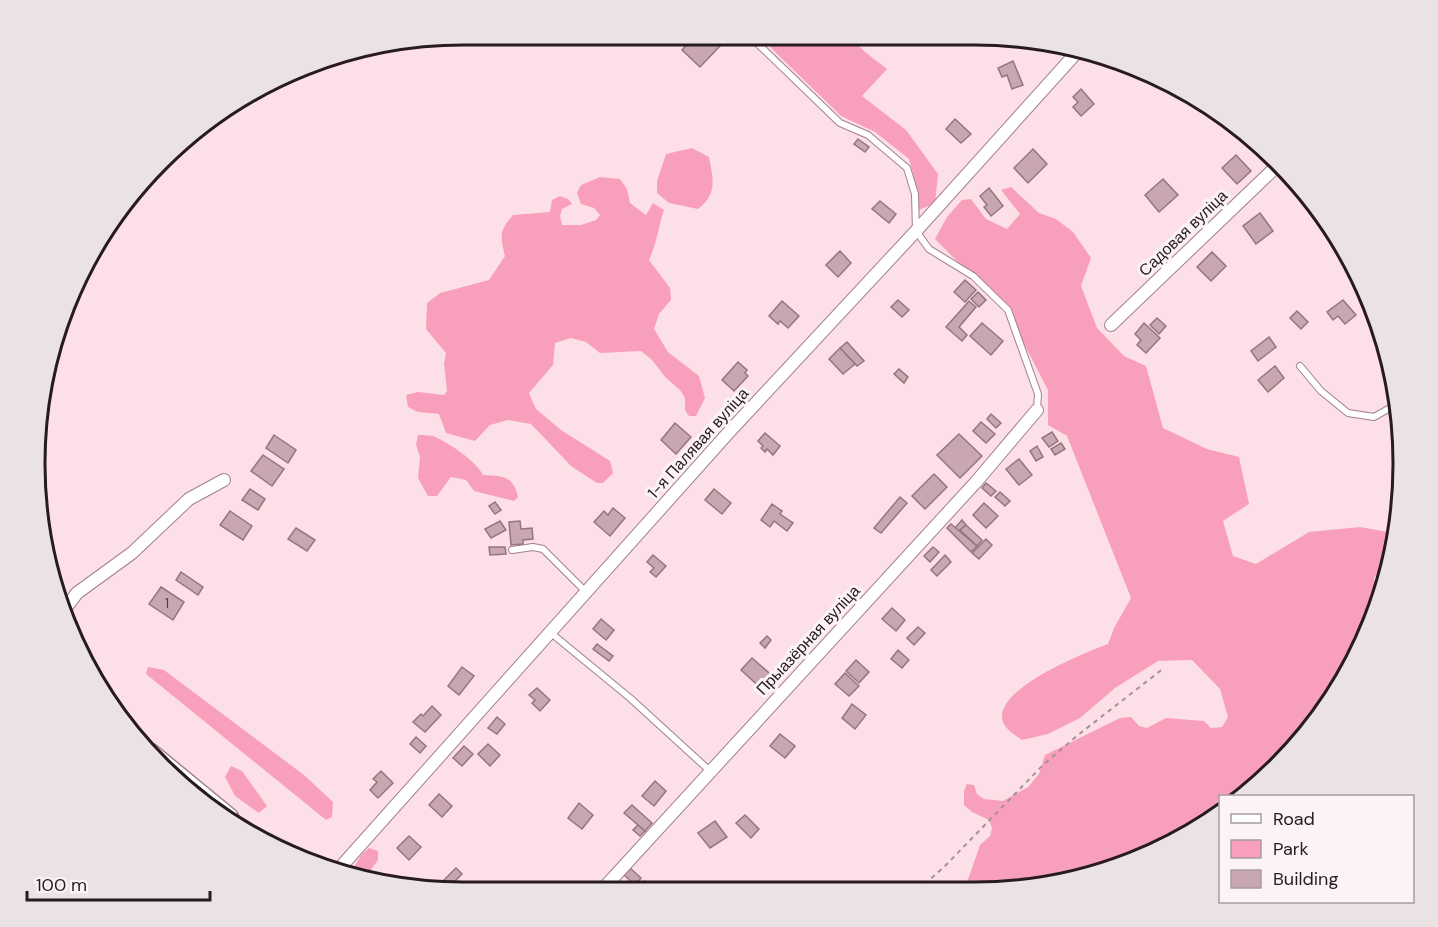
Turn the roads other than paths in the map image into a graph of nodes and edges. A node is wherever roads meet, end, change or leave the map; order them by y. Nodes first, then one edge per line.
1 (759, 45) edge
2 (1073, 57) edge
3 (1272, 170) edge
4 (916, 231) junction
5 (1111, 325) dead end
6 (1300, 366) dead end
7 (1389, 409) edge
8 (1037, 410) joint
9 (224, 480) dead end
10 (512, 550) dead end
11 (587, 592) junction
12 (69, 604) edge
13 (551, 633) junction
14 (710, 771) junction
15 (343, 864) edge
16 (609, 882) edge

1 - 4 lane
2 - 4 street, 1-я Палявая вуліца
3 - 5 street, Садовая вуліца
4 - 8 lane
4 - 11 street, 1-я Палявая вуліца
6 - 7 lane
8 - 14 street, Прыазёрная вуліца
9 - 12 street
10 - 11 lane
11 - 13 street, 1-я Палявая вуліца
13 - 14 lane
13 - 15 street, 1-я Палявая вуліца
14 - 16 street, Прыазёрная вуліца

